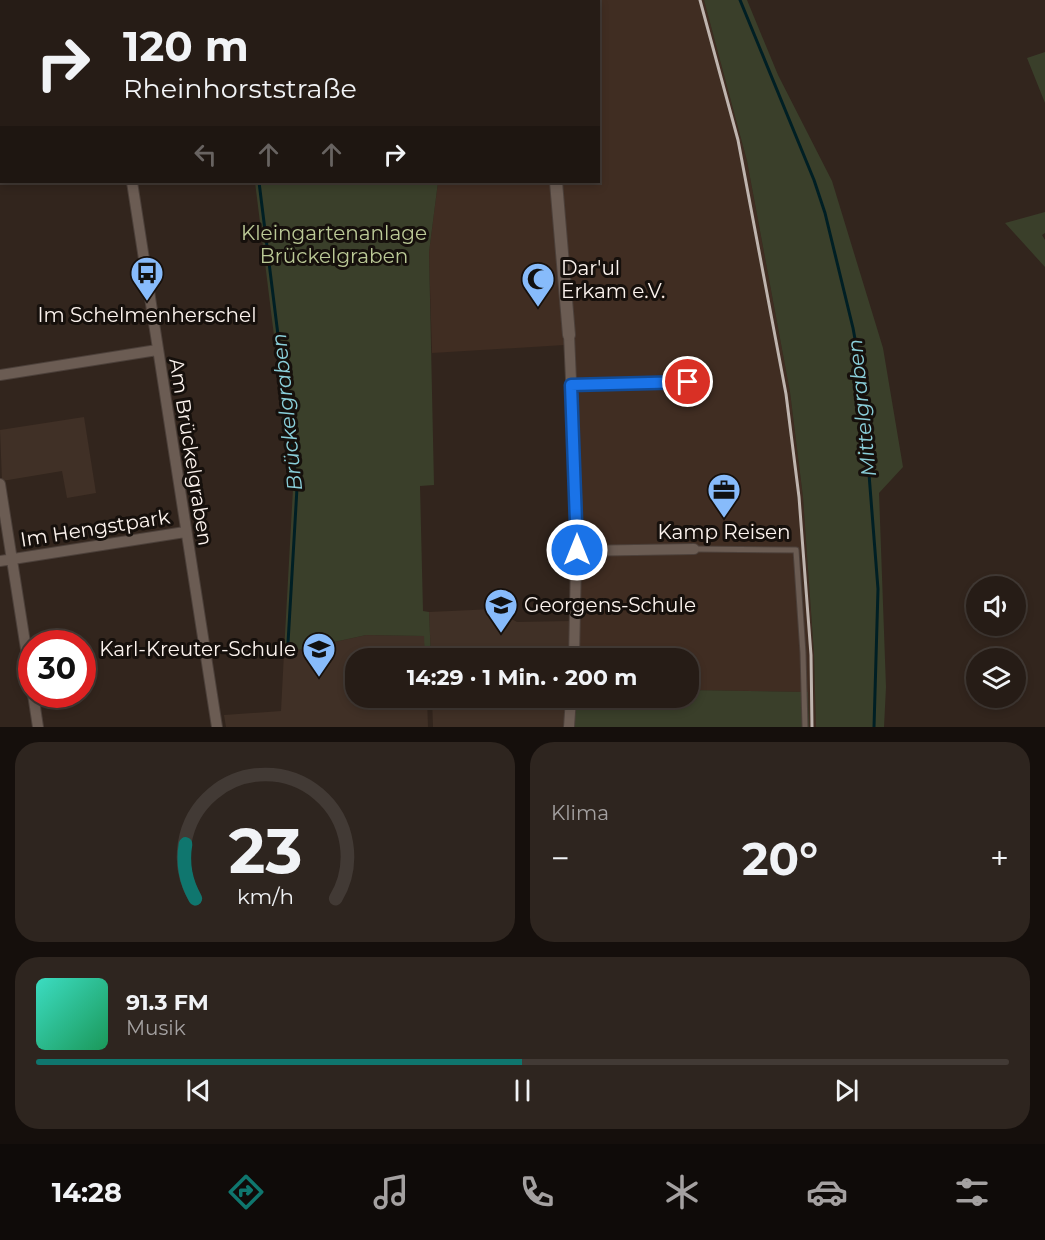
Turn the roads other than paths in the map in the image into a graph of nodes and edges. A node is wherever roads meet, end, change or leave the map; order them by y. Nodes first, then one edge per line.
1 (132, 183) edge
2 (556, 183) edge
3 (569, 335) joint
4 (157, 350) junction
5 (0, 375) edge
6 (688, 382) dead end
7 (571, 385) junction
8 (0, 484) edge
9 (185, 532) junction
10 (694, 549) joint
11 (577, 550) junction
12 (12, 559) junction
13 (0, 561) edge
14 (23, 630) edge
15 (574, 648) edge
16 (35, 708) edge
17 (570, 708) edge
18 (38, 727) edge
19 (217, 727) edge
20 (569, 727) edge
21 (805, 727) edge

1 - 4 street, Am Brückelgraben
2 - 3 street
3 - 7 street
4 - 5 street
4 - 9 street, Am Brückelgraben
6 - 7 street
7 - 11 street
8 - 12 street
9 - 12 street, Im Hengstpark
9 - 19 street, Am Brückelgraben
10 - 11 street
10 - 21 lane
11 - 15 street
12 - 13 street, Im Hengstpark
12 - 14 street
16 - 18 street
17 - 20 street

